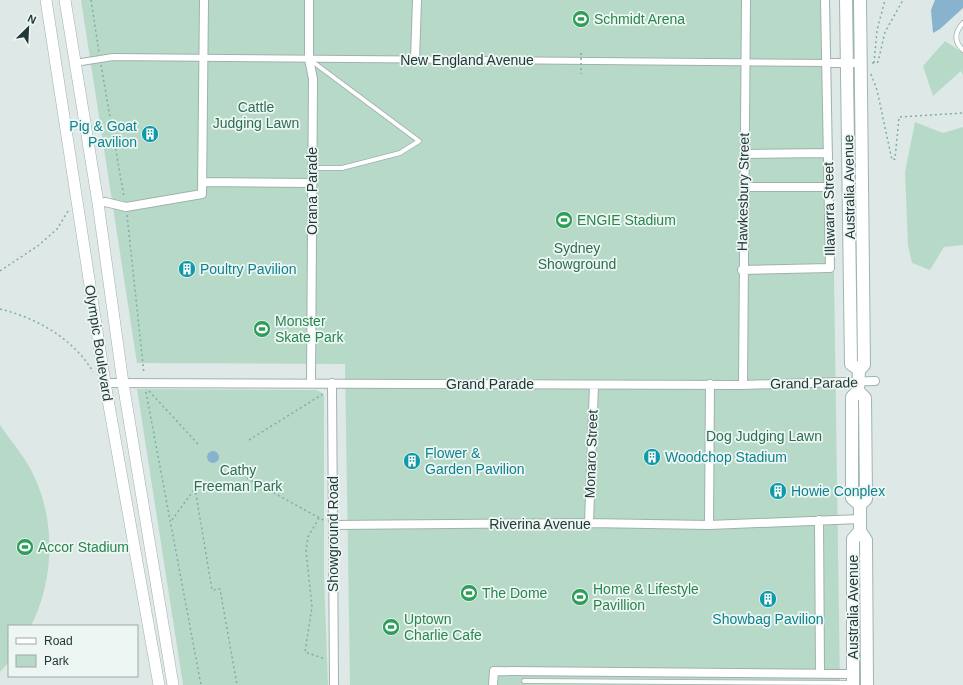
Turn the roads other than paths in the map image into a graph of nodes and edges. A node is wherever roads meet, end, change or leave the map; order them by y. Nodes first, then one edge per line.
1 (46, 0) edge
2 (65, 0) edge
3 (204, 0) edge
4 (309, 0) edge
5 (417, 0) edge
6 (746, 0) edge
7 (825, 0) edge
8 (846, 0) edge
9 (860, 0) edge
10 (963, 23) edge
11 (963, 50) edge
12 (309, 58) junction
13 (203, 59) junction
14 (415, 60) junction
15 (746, 62) junction
16 (75, 63) junction
17 (828, 63) junction
18 (847, 63) junction
19 (860, 63) junction
20 (84, 119) junction
21 (65, 121) junction
22 (87, 133) junction
23 (67, 135) junction
24 (828, 153) junction
25 (744, 154) junction
26 (312, 168) junction
27 (202, 182) junction
28 (312, 183) junction
29 (744, 187) junction
30 (828, 187) junction
31 (98, 203) junction
32 (742, 270) junction
33 (859, 370) junction
34 (100, 380) junction
35 (875, 381) dead end
36 (124, 383) junction
37 (311, 383) junction
38 (332, 383) junction
39 (710, 384) junction
40 (594, 385) junction
41 (743, 385) junction
42 (858, 387) junction
43 (819, 520) junction
44 (589, 523) junction
45 (709, 524) junction
46 (334, 525) junction
47 (860, 525) junction
48 (820, 673) junction
49 (524, 681) dead end
50 (852, 681) edge
51 (159, 685) edge
52 (173, 685) edge
53 (334, 685) edge
54 (493, 685) edge
55 (867, 685) edge

1 - 21 street, Olympic Boulevard
2 - 16 street, Olympic Boulevard
3 - 13 street
4 - 12 street, Orana Parade
5 - 14 street
6 - 15 street, Hawkesbury Street
7 - 17 street, Illawarra Street
8 - 18 main road, Australia Avenue
9 - 19 main road, Australia Avenue
10 - 11 lane
12 - 13 street, New England Avenue
12 - 14 street, New England Avenue
12 - 26 street, Orana Parade
12 - 26 lane
13 - 16 street, New England Avenue
13 - 27 street
14 - 15 street, New England Avenue
15 - 17 street, New England Avenue
15 - 25 street, Hawkesbury Street
16 - 20 street, Olympic Boulevard
17 - 18 street, New England Avenue
17 - 24 street, Illawarra Street
18 - 19 street, New England Avenue
18 - 33 main road, Australia Avenue
19 - 33 main road, Australia Avenue
20 - 21 street
20 - 22 street, Olympic Boulevard
21 - 23 street, Olympic Boulevard
22 - 23 street
22 - 31 street, Olympic Boulevard
23 - 34 street, Olympic Boulevard
24 - 25 street
24 - 30 street, Illawarra Street
25 - 29 street, Hawkesbury Street
26 - 28 street, Orana Parade
27 - 28 street
27 - 31 street
28 - 37 street, Orana Parade
29 - 30 street
29 - 32 street, Hawkesbury Street
30 - 32 street, Illawarra Street
31 - 36 street, Olympic Boulevard
32 - 41 street, Hawkesbury Street
33 - 42 main road, Australia Avenue
34 - 36 street, Grand Parade
34 - 51 street, Olympic Boulevard
35 - 42 street, Grand Parade
36 - 37 street, Grand Parade
36 - 52 street, Olympic Boulevard
37 - 38 street, Grand Parade
38 - 40 street, Grand Parade
38 - 46 street, Showground Road
39 - 40 street, Grand Parade
39 - 41 street, Grand Parade
39 - 45 street
40 - 44 street, Monaro Street
41 - 42 street, Grand Parade
42 - 47 main road, Australia Avenue
43 - 45 street, Riverina Avenue
43 - 47 street, Riverina Avenue
43 - 48 street
44 - 45 street, Riverina Avenue
44 - 46 street, Riverina Avenue
46 - 53 street, Showground Road
47 - 50 main road, Australia Avenue
47 - 55 main road, Australia Avenue
48 - 50 street
48 - 54 street
49 - 50 lane

